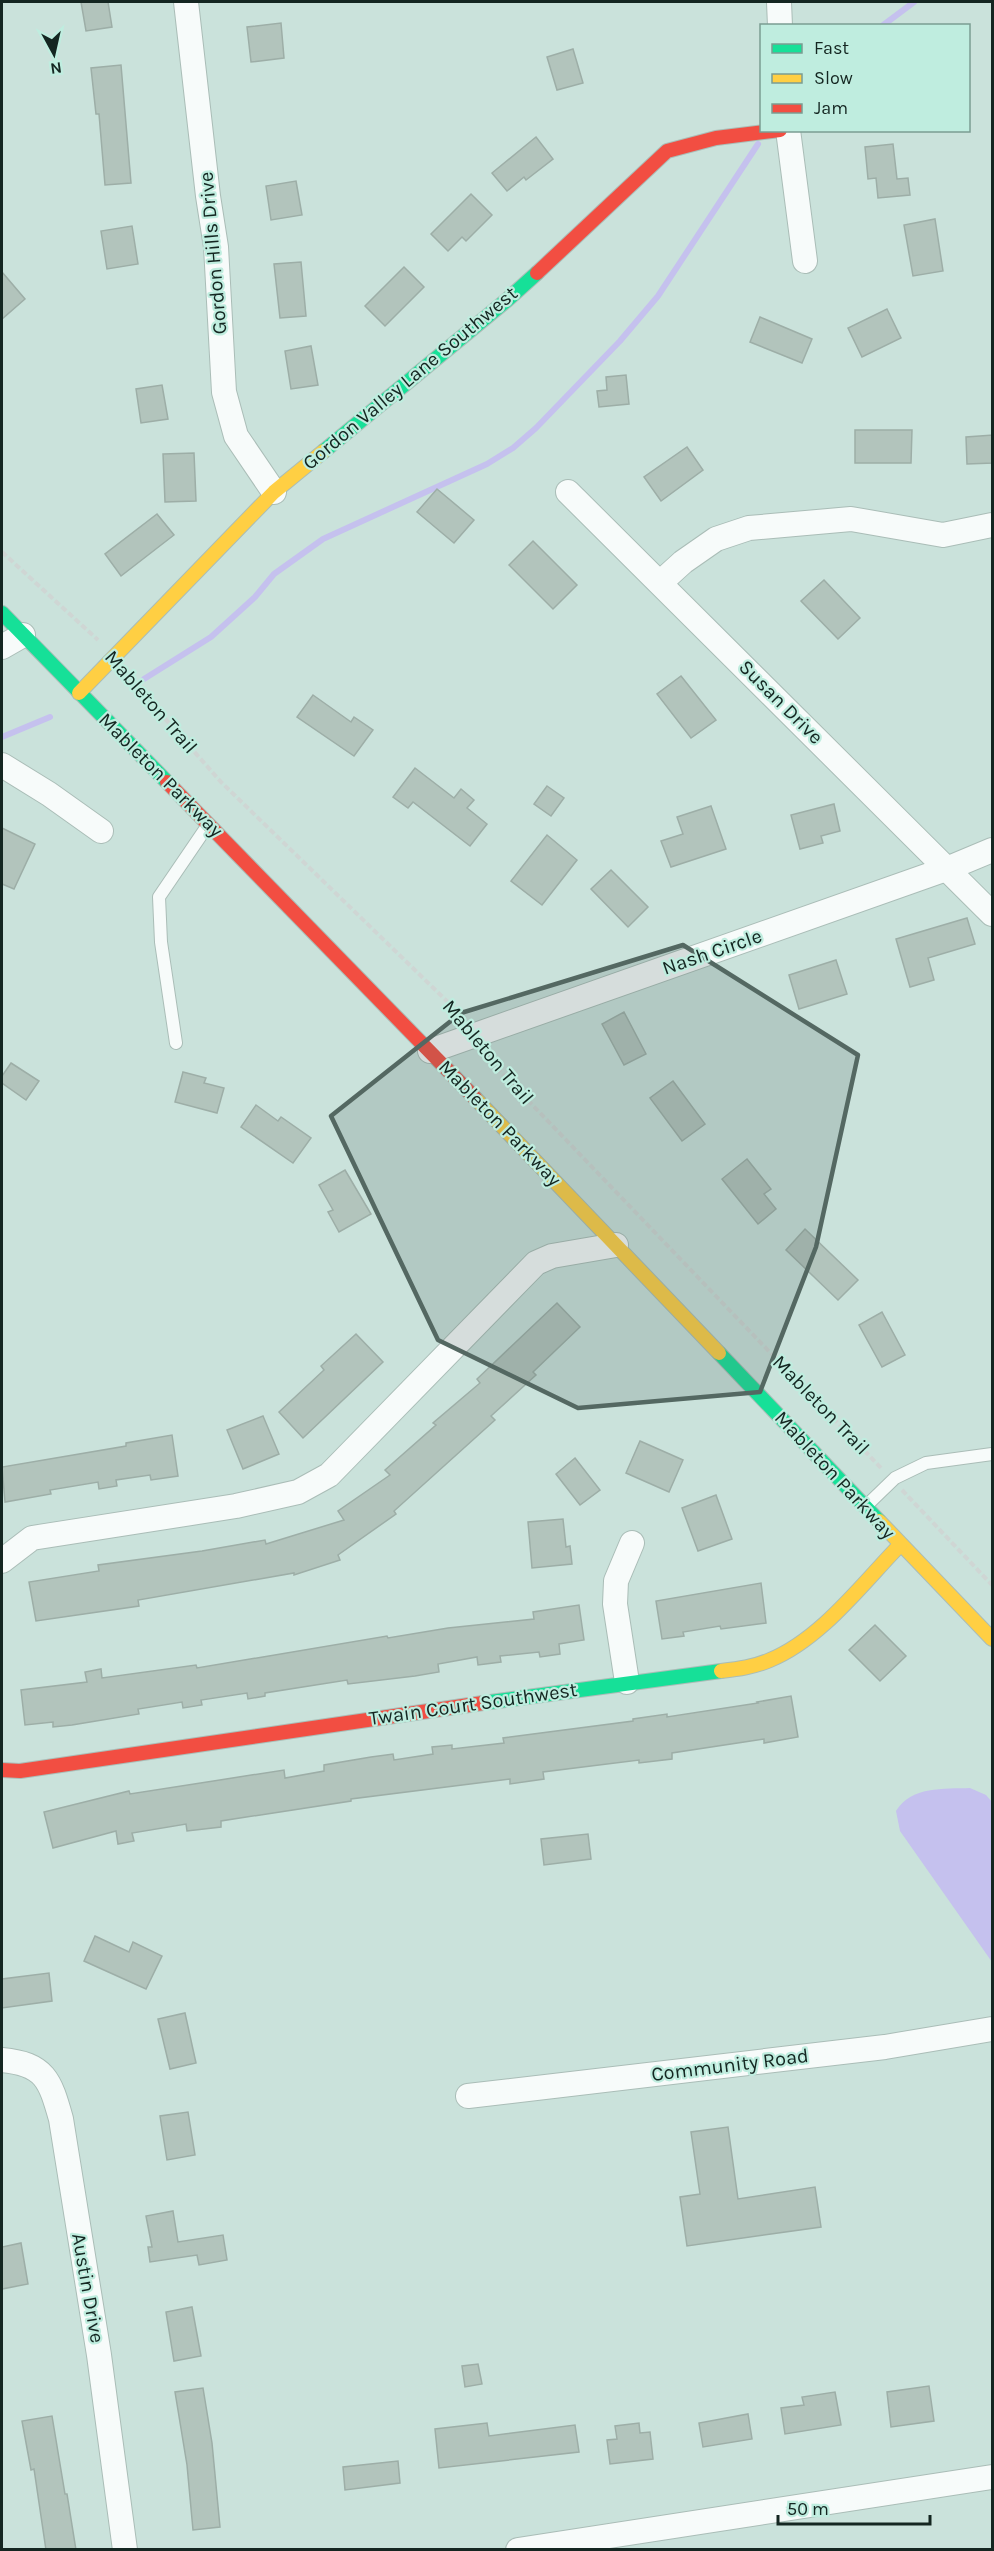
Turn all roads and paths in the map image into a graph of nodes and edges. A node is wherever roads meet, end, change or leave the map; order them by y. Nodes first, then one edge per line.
1 (186, 2) edge
2 (779, 2) edge
3 (780, 24) edge
4 (764, 132) edge
5 (788, 132) edge
6 (805, 261) dead end
7 (274, 492) junction
8 (568, 492) dead end
9 (993, 525) edge
10 (2, 552) edge
11 (661, 582) junction
12 (2, 613) edge
13 (22, 635) junction
14 (2, 647) edge
15 (112, 658) junction
16 (79, 693) junction
17 (2, 765) edge
18 (209, 824) junction
19 (101, 831) dead end
20 (993, 849) edge
21 (949, 868) junction
22 (993, 914) edge
23 (474, 1036) junction
24 (176, 1043) dead end
25 (430, 1051) junction
26 (616, 1245) junction
27 (993, 1454) edge
28 (893, 1480) junction
29 (865, 1507) junction
30 (632, 1543) dead end
31 (900, 1545) junction
32 (2, 1561) edge
33 (993, 1585) edge
34 (993, 1639) edge
35 (627, 1682) junction
36 (2, 1770) edge
37 (993, 2029) edge
38 (2, 2060) edge
39 (468, 2096) dead end
40 (993, 2477) edge
41 (125, 2550) edge
42 (518, 2550) edge

1 - 7 street, Gordon Hills Drive
2 - 3 street
4 - 7 street, Gordon Valley Lane Southwest
5 - 6 street
7 - 15 street, Gordon Valley Lane Southwest
8 - 11 street, Susan Drive
9 - 11 street
10 - 15 path, Mableton Trail
11 - 21 street, Susan Drive
12 - 13 street, Mableton Parkway
13 - 14 street
13 - 16 street, Mableton Parkway
15 - 16 street, Gordon Valley Lane Southwest
15 - 23 path, Mableton Trail
16 - 18 street, Mableton Parkway
17 - 19 street
18 - 24 lane
18 - 25 street, Mableton Parkway
20 - 21 street, Nash Circle
21 - 22 street, Susan Drive
21 - 23 street, Nash Circle
23 - 25 street, Nash Circle
23 - 28 path, Mableton Trail
25 - 26 street, Mableton Parkway
26 - 29 street, Mableton Parkway
26 - 32 street
27 - 28 lane
28 - 29 lane
28 - 33 path, Mableton Trail
29 - 31 street, Mableton Parkway
30 - 35 street
31 - 34 street, Mableton Parkway
31 - 35 street, Twain Court Southwest
35 - 36 street, Twain Court Southwest
37 - 39 street, Community Road
38 - 41 street, Austin Drive
40 - 42 street

